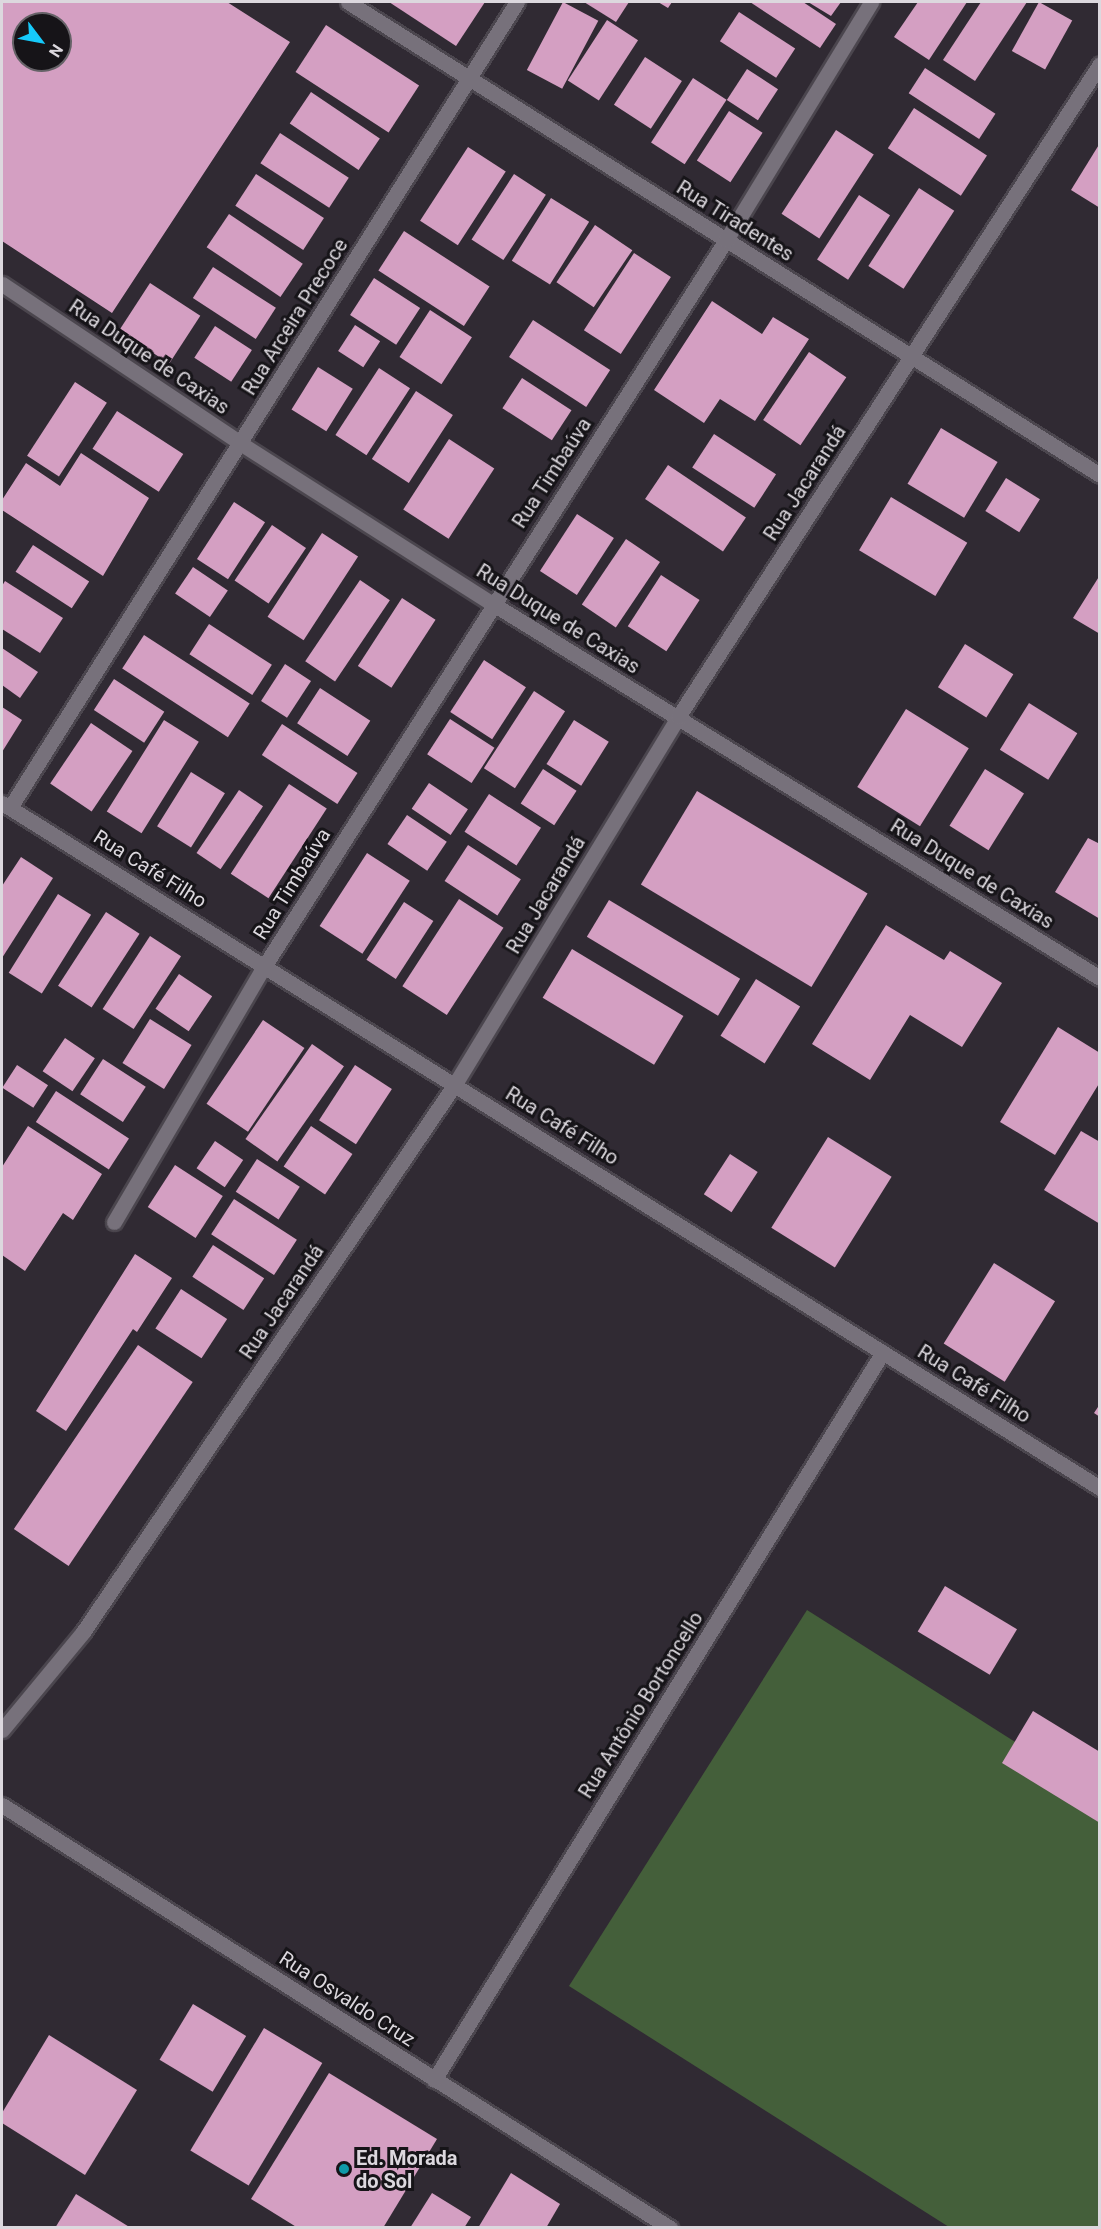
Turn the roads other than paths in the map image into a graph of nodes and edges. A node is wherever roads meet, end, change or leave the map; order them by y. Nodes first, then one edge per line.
1 (348, 2) edge
2 (517, 2) edge
3 (871, 2) edge
4 (1100, 64) edge
5 (471, 80) junction
6 (726, 240) junction
7 (2, 284) edge
8 (912, 357) junction
9 (240, 443) junction
10 (1100, 475) edge
11 (493, 604) junction
12 (678, 717) junction
13 (6, 804) edge
14 (265, 965) junction
15 (1100, 978) edge
16 (455, 1084) junction
17 (114, 1222) dead end
18 (883, 1352) junction
19 (1100, 1488) edge
20 (2, 1730) edge
21 (2, 1805) edge
22 (434, 2080) junction
23 (670, 2228) edge

1 - 5 street, Rua Tiradentes
2 - 5 street, Rua Arceira Precoce
3 - 6 street, Rua Timbaúva
4 - 8 street, Rua Jacarandá
5 - 6 street, Rua Tiradentes
5 - 9 street, Rua Arceira Precoce
6 - 8 street, Rua Tiradentes
6 - 11 street, Rua Timbaúva
7 - 9 street, Rua Duque de Caxias
8 - 10 street, Rua Tiradentes
8 - 12 street, Rua Jacarandá
9 - 11 street, Rua Duque de Caxias
9 - 13 street, Rua Arceira Precoce
11 - 12 street, Rua Duque de Caxias
11 - 14 street, Rua Timbaúva
12 - 15 street, Rua Duque de Caxias
12 - 16 street, Rua Jacarandá
13 - 14 street, Rua Café Filho
14 - 16 street, Rua Café Filho
14 - 17 street, Rua Timbaúva
16 - 18 street, Rua Café Filho
16 - 20 street, Rua Jacarandá
18 - 19 street, Rua Café Filho
18 - 22 street, Rua Antônio Bortoncello
21 - 22 street, Rua Osvaldo Cruz
22 - 23 street, Rua Osvaldo Cruz

